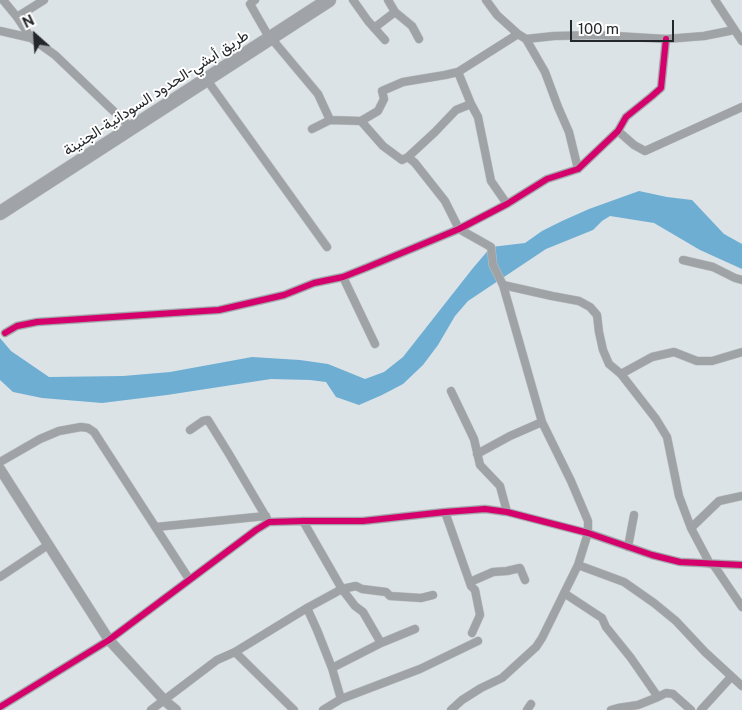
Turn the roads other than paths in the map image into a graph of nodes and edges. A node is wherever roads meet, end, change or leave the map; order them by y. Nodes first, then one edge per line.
1 (3, 0) edge
2 (44, 0) edge
3 (255, 0) edge
4 (316, 0) edge
5 (328, 0) edge
6 (353, 0) edge
7 (388, 0) edge
8 (486, 0) edge
9 (715, 0) edge
10 (395, 12) junction
11 (17, 17) junction
12 (374, 28) junction
13 (734, 30) junction
14 (0, 31) edge
15 (518, 34) junction
16 (268, 35) junction
17 (31, 38) junction
18 (419, 39) dead end
19 (526, 39) junction
20 (666, 39) junction
21 (385, 40) dead end
22 (742, 41) edge
23 (458, 72) junction
24 (206, 80) junction
25 (471, 104) junction
26 (742, 107) edge
27 (330, 120) junction
28 (362, 121) junction
29 (126, 123) junction
30 (312, 129) dead end
31 (618, 130) junction
32 (408, 157) junction
33 (578, 169) junction
34 (7, 203) edge
35 (507, 204) junction
36 (0, 213) edge
37 (459, 229) junction
38 (327, 247) dead end
39 (683, 260) dead end
40 (343, 277) junction
41 (742, 280) edge
42 (503, 285) junction
43 (5, 333) dead end
44 (374, 344) dead end
45 (742, 352) edge
46 (621, 374) junction
47 (451, 391) dead end
48 (542, 422) junction
49 (190, 430) dead end
50 (477, 454) junction
51 (0, 462) edge
52 (0, 470) edge
53 (742, 496) edge
54 (445, 512) junction
55 (507, 512) junction
56 (634, 515) dead end
57 (267, 519) junction
58 (303, 521) junction
59 (156, 528) junction
60 (691, 528) junction
61 (588, 533) junction
62 (48, 545) junction
63 (628, 547) junction
64 (578, 564) junction
65 (712, 564) junction
66 (742, 565) edge
67 (0, 577) edge
68 (189, 579) junction
69 (525, 580) dead end
70 (470, 582) junction
71 (342, 589) junction
72 (564, 593) junction
73 (433, 595) dead end
74 (742, 607) edge
75 (307, 608) junction
76 (416, 629) dead end
77 (472, 633) dead end
78 (109, 640) junction
79 (478, 641) dead end
80 (381, 644) junction
81 (234, 652) junction
82 (332, 668) junction
83 (731, 676) junction
84 (742, 686) edge
85 (658, 697) junction
86 (341, 699) junction
87 (165, 701) junction
88 (0, 707) edge
89 (616, 709) edge
90 (151, 710) edge
91 (176, 710) edge
92 (294, 710) edge
93 (323, 710) edge
94 (451, 710) edge
95 (690, 710) edge
96 (701, 710) edge

1 - 11 street
2 - 11 street
3 - 16 street
4 - 16 highway
5 - 16 highway, طريق أبشي-الحدود السودانية-الجنينة
6 - 12 street
7 - 10 street
8 - 15 street
9 - 13 street
10 - 12 street
10 - 18 street
11 - 17 street
12 - 21 street
13 - 20 street
13 - 22 street
14 - 17 street
15 - 19 street
15 - 23 street
16 - 24 highway, طريق أبشي-الحدود السودانية-الجنينة
16 - 27 street
16 - 29 highway
17 - 29 street
19 - 20 street
19 - 33 street
20 - 31 street
23 - 25 street
23 - 28 street
24 - 34 highway, طريق أبشي-الحدود السودانية-الجنينة
24 - 38 street
25 - 32 street
25 - 35 street
26 - 31 street
27 - 28 street
27 - 30 street
28 - 32 street
29 - 34 highway
31 - 33 street
32 - 37 street
33 - 35 street
34 - 36 highway, طريق أبشي-الحدود السودانية-الجنينة
35 - 37 street
37 - 40 street
37 - 42 street
39 - 41 street
40 - 43 street
40 - 44 street
42 - 46 street
42 - 48 street
45 - 46 street
46 - 60 street
47 - 50 street
48 - 50 street
48 - 61 street
49 - 57 street
50 - 55 street
51 - 59 street
52 - 62 street
53 - 60 street
54 - 55 street
54 - 58 street
54 - 70 street
55 - 61 street
56 - 63 street
57 - 58 street
57 - 59 street
57 - 68 street
58 - 71 street
59 - 68 street
60 - 65 street
61 - 63 street
61 - 64 street
62 - 67 street
62 - 78 street
63 - 65 street
64 - 72 street
64 - 83 street
65 - 66 street
65 - 74 street
68 - 78 street
69 - 70 street
70 - 77 street
71 - 73 street
71 - 75 street
71 - 80 street
72 - 85 street
72 - 94 street
75 - 81 street
75 - 82 street
76 - 80 street
78 - 87 street
78 - 88 street
79 - 86 street
80 - 82 street
81 - 87 street
81 - 92 street
82 - 86 street
83 - 84 street
83 - 96 street
85 - 89 street
85 - 95 street
86 - 93 street
87 - 90 street
87 - 91 street

